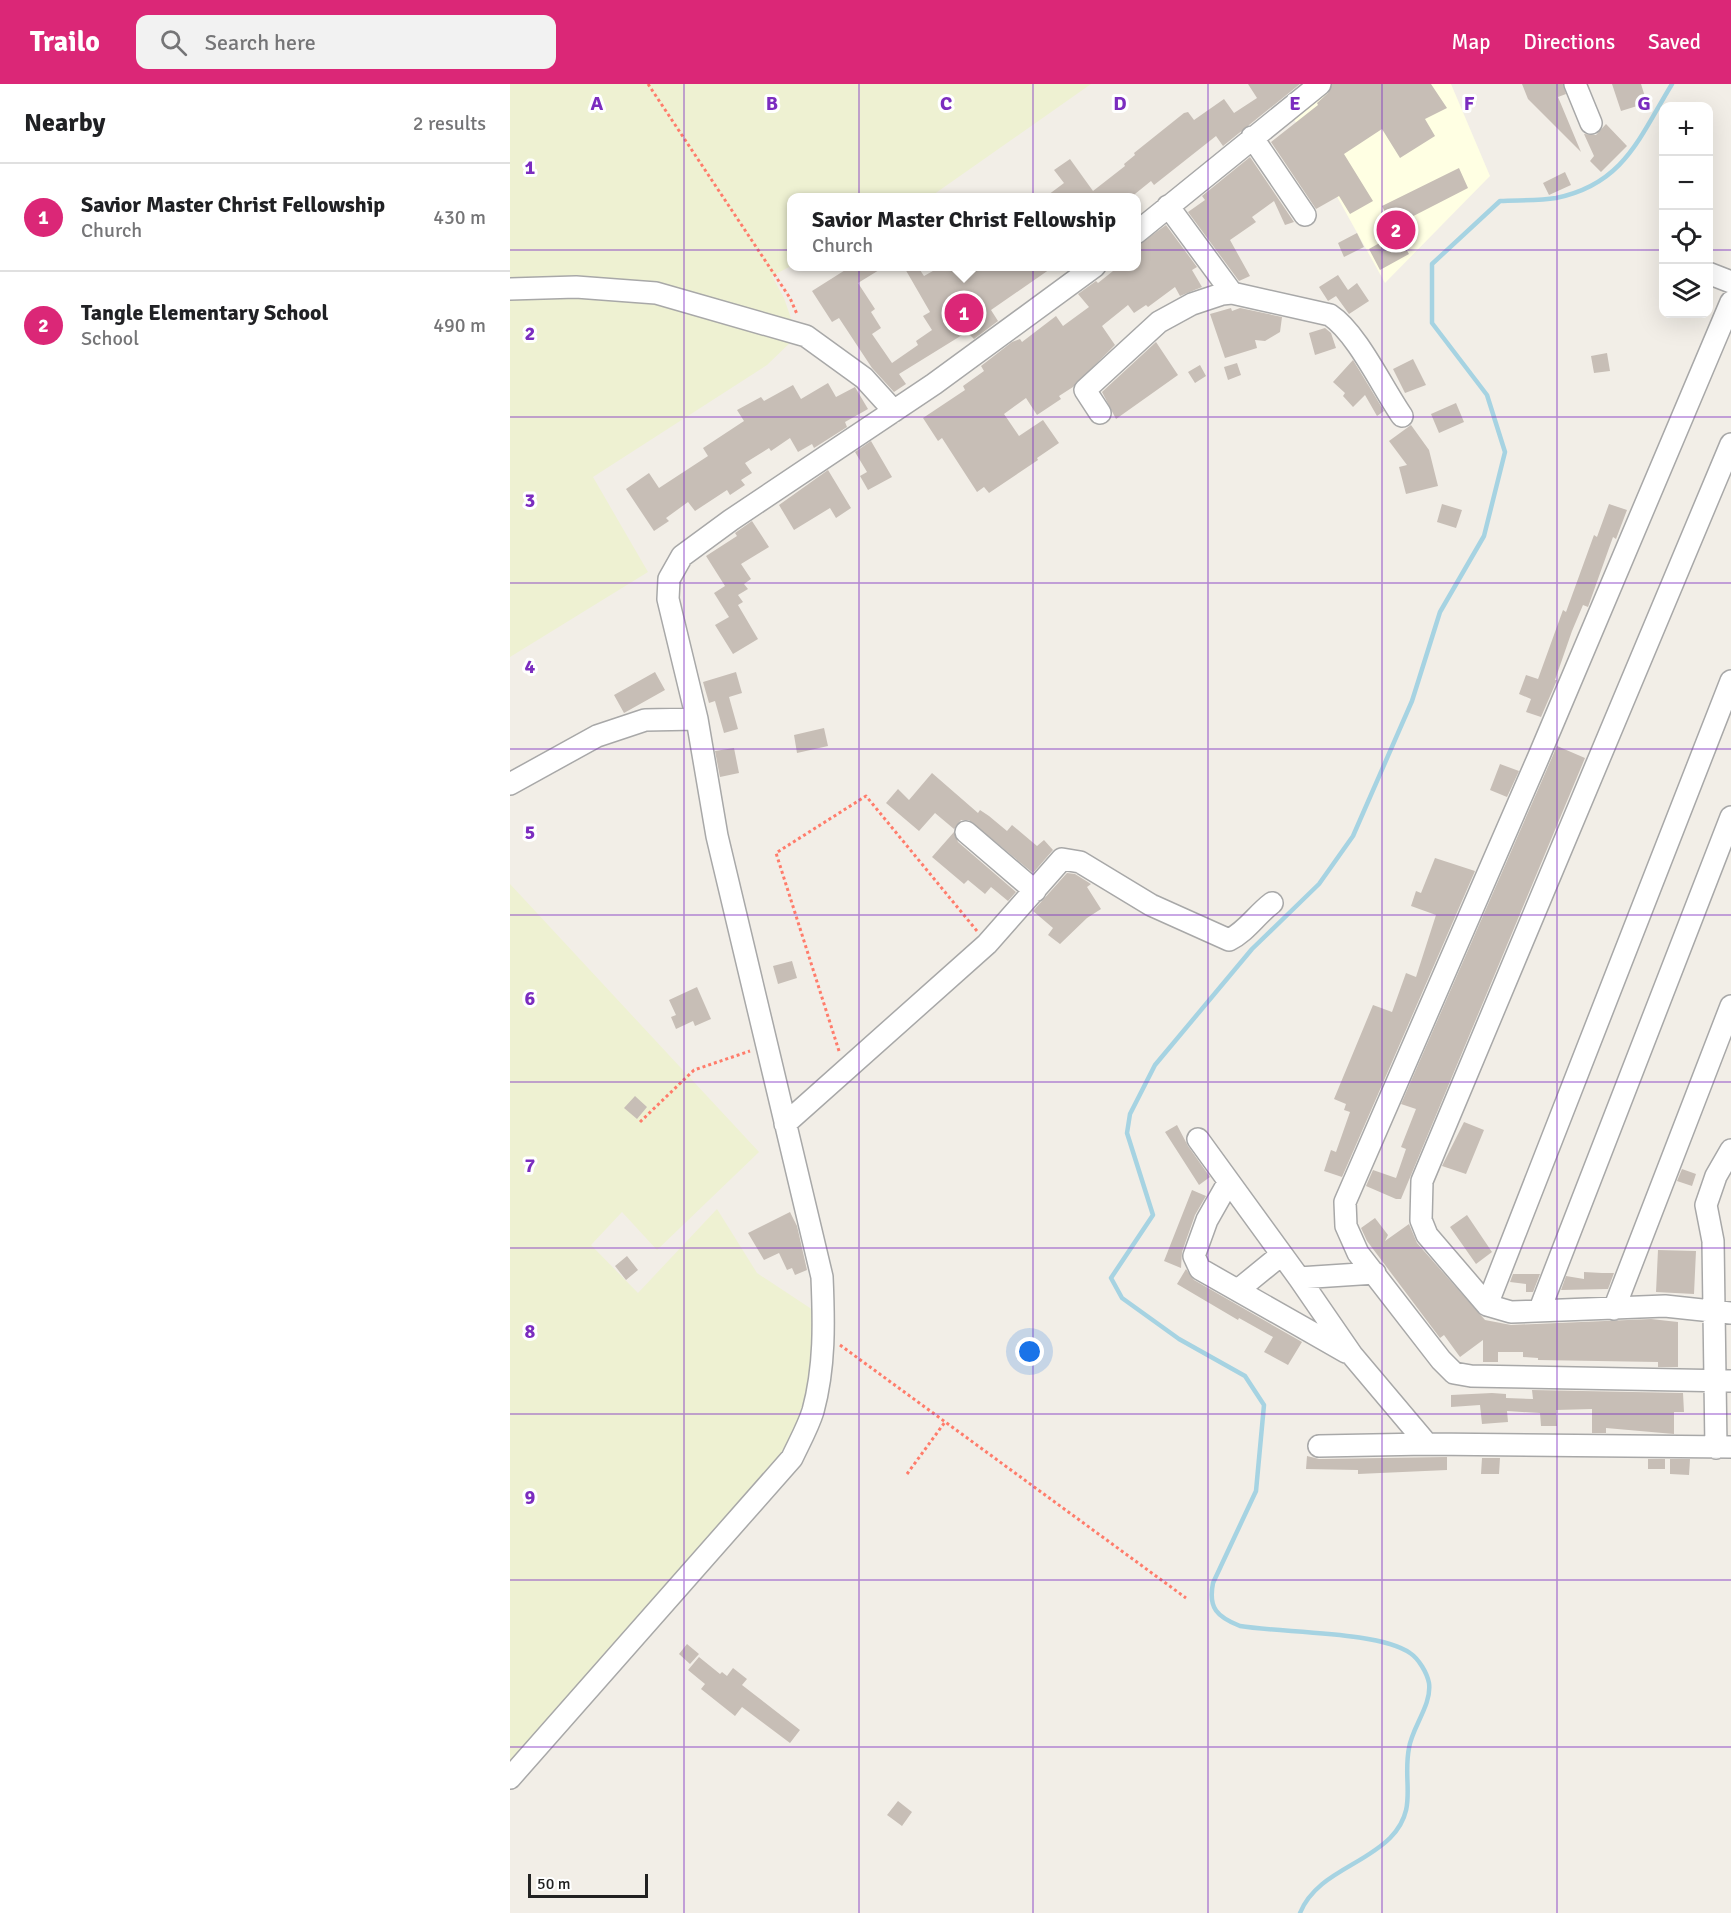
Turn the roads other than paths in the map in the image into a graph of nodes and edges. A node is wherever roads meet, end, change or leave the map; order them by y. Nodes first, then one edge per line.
1 (1320, 84) edge
2 (1575, 84) edge
3 (1591, 123) dead end
4 (1252, 136) junction
5 (1168, 206) junction
6 (1305, 214) dead end
7 (1141, 230) edge
8 (1089, 271) edge
9 (1713, 275) edge
10 (1731, 282) edge
11 (510, 289) edge
12 (1232, 293) junction
13 (1731, 302) edge
14 (894, 411) junction
15 (1100, 413) dead end
16 (1402, 416) dead end
17 (1731, 444) edge
18 (1731, 681) edge
19 (697, 719) junction
20 (510, 784) edge
21 (1731, 817) edge
22 (966, 832) dead end
23 (1035, 891) junction
24 (1272, 903) dead end
25 (1731, 1006) edge
26 (784, 1124) junction
27 (1198, 1139) dead end
28 (1731, 1150) edge
29 (1724, 1175) edge
30 (1228, 1183) junction
31 (1722, 1241) edge
32 (1281, 1255) junction
33 (1375, 1274) junction
34 (1299, 1278) junction
35 (1238, 1290) junction
36 (1487, 1305) junction
37 (1540, 1309) junction
38 (1614, 1310) junction
39 (1723, 1313) edge
40 (1352, 1355) junction
41 (1723, 1381) edge
42 (1427, 1444) junction
43 (1319, 1446) dead end
44 (1724, 1448) edge
45 (510, 1778) edge

1 - 4 street
2 - 3 street
4 - 5 street
4 - 6 street
5 - 7 street
5 - 12 street
8 - 14 street
9 - 10 street
11 - 14 street
12 - 15 street
12 - 16 street
13 - 33 street
14 - 19 street
17 - 36 street
18 - 36 street
19 - 20 street
19 - 26 street
21 - 37 street
22 - 23 street
23 - 24 street
23 - 26 street
25 - 38 street
26 - 45 street
27 - 30 street
28 - 29 street
29 - 31 street
30 - 32 street
30 - 35 street
31 - 39 street
32 - 34 street
32 - 35 street
33 - 34 street
33 - 41 street
34 - 40 street
35 - 40 street
36 - 37 street
37 - 38 street
38 - 39 street
39 - 41 street
40 - 42 street
41 - 44 street
42 - 43 street
42 - 44 street

